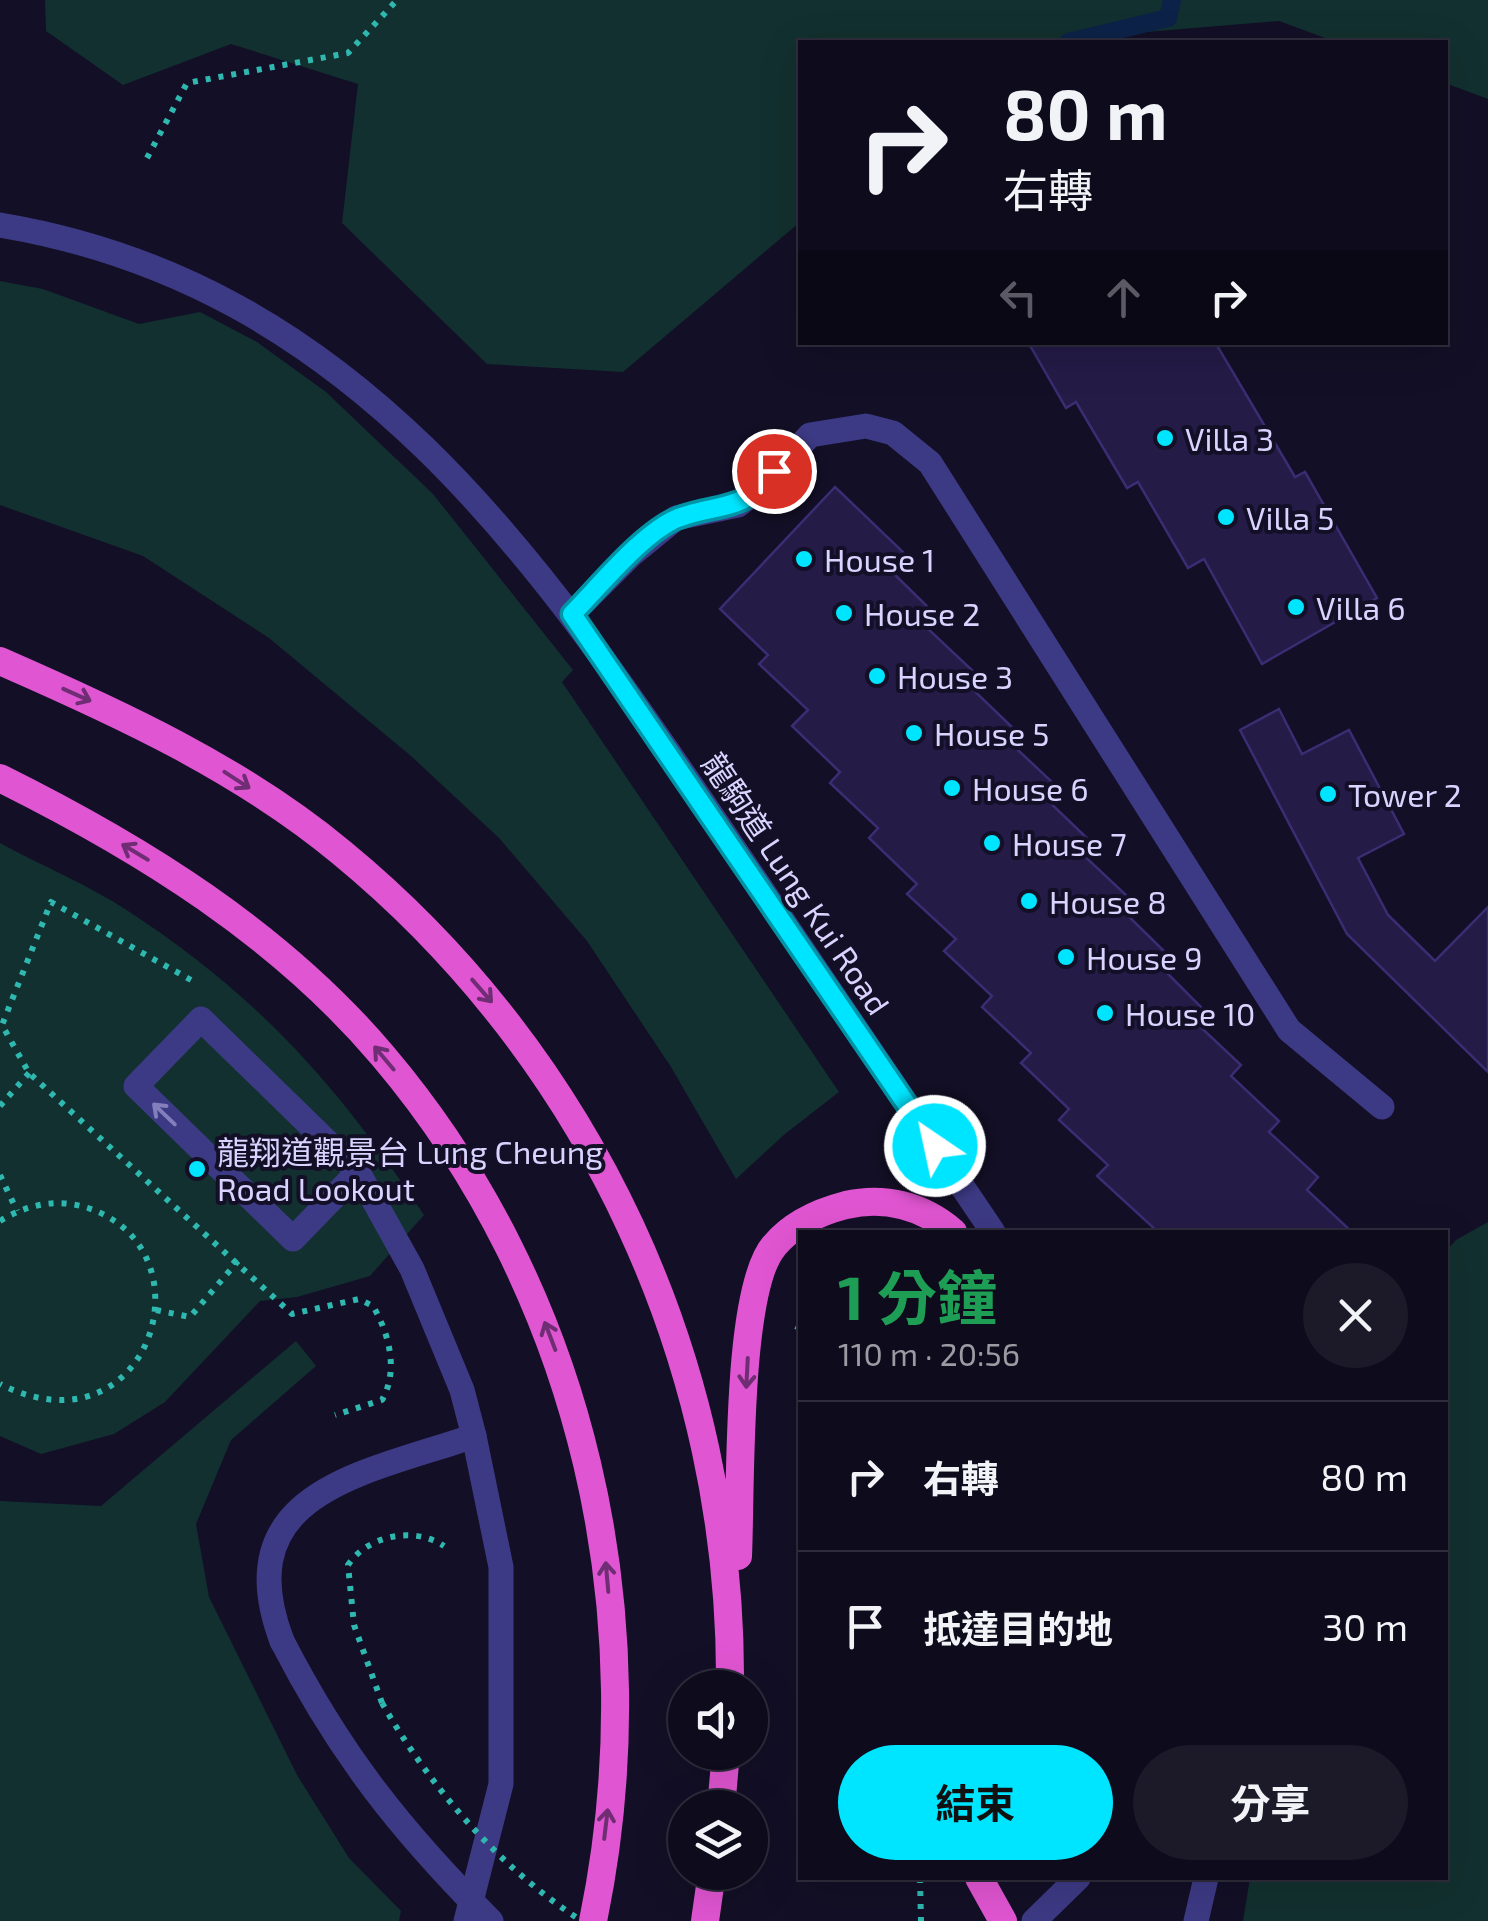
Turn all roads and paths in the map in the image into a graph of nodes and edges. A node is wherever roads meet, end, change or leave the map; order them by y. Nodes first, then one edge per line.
1 (398, 0) edge
2 (147, 158) dead end
3 (0, 225) edge
4 (572, 614) junction
5 (0, 661) edge
6 (0, 778) edge
7 (50, 902) dead end
8 (201, 1018) junction
9 (29, 1073) dead end
10 (0, 1106) edge
11 (1382, 1107) dead end
12 (358, 1172) junction
13 (0, 1175) edge
14 (17, 1211) junction
15 (0, 1221) edge
16 (951, 1230) edge
17 (992, 1230) edge
18 (238, 1261) dead end
19 (156, 1310) junction
20 (0, 1384) edge
21 (387, 1390) dead end
22 (335, 1415) dead end
23 (474, 1436) junction
24 (444, 1546) dead end
25 (729, 1670) edge
26 (731, 1670) edge
27 (920, 1880) edge
28 (981, 1880) edge
29 (1076, 1880) edge
30 (1206, 1880) edge
31 (709, 1890) edge
32 (466, 1921) edge
33 (490, 1921) edge
34 (582, 1921) edge
35 (593, 1921) edge
36 (705, 1921) edge
37 (921, 1921) edge
38 (1003, 1921) edge
39 (1034, 1921) edge
40 (1196, 1921) edge

1 - 2 path
3 - 4 street, 龍駒道 Lung Kui Road
4 - 11 street
4 - 17 street, 龍駒道 Lung Kui Road
5 -> 25 highway
35 -> 6 highway
7 - 8 path
8 - 12 street
12 -> 8 street
9 - 10 path
12 - 23 street
13 - 14 path
14 - 15 path
14 - 19 path
16 -> 26 highway
18 - 19 path
19 - 20 path
21 - 22 path
23 - 32 street
23 - 33 street, bridge
24 - 34 path, bridge
27 - 37 path
28 - 38 highway
29 - 39 street
30 - 40 street
31 - 36 highway

